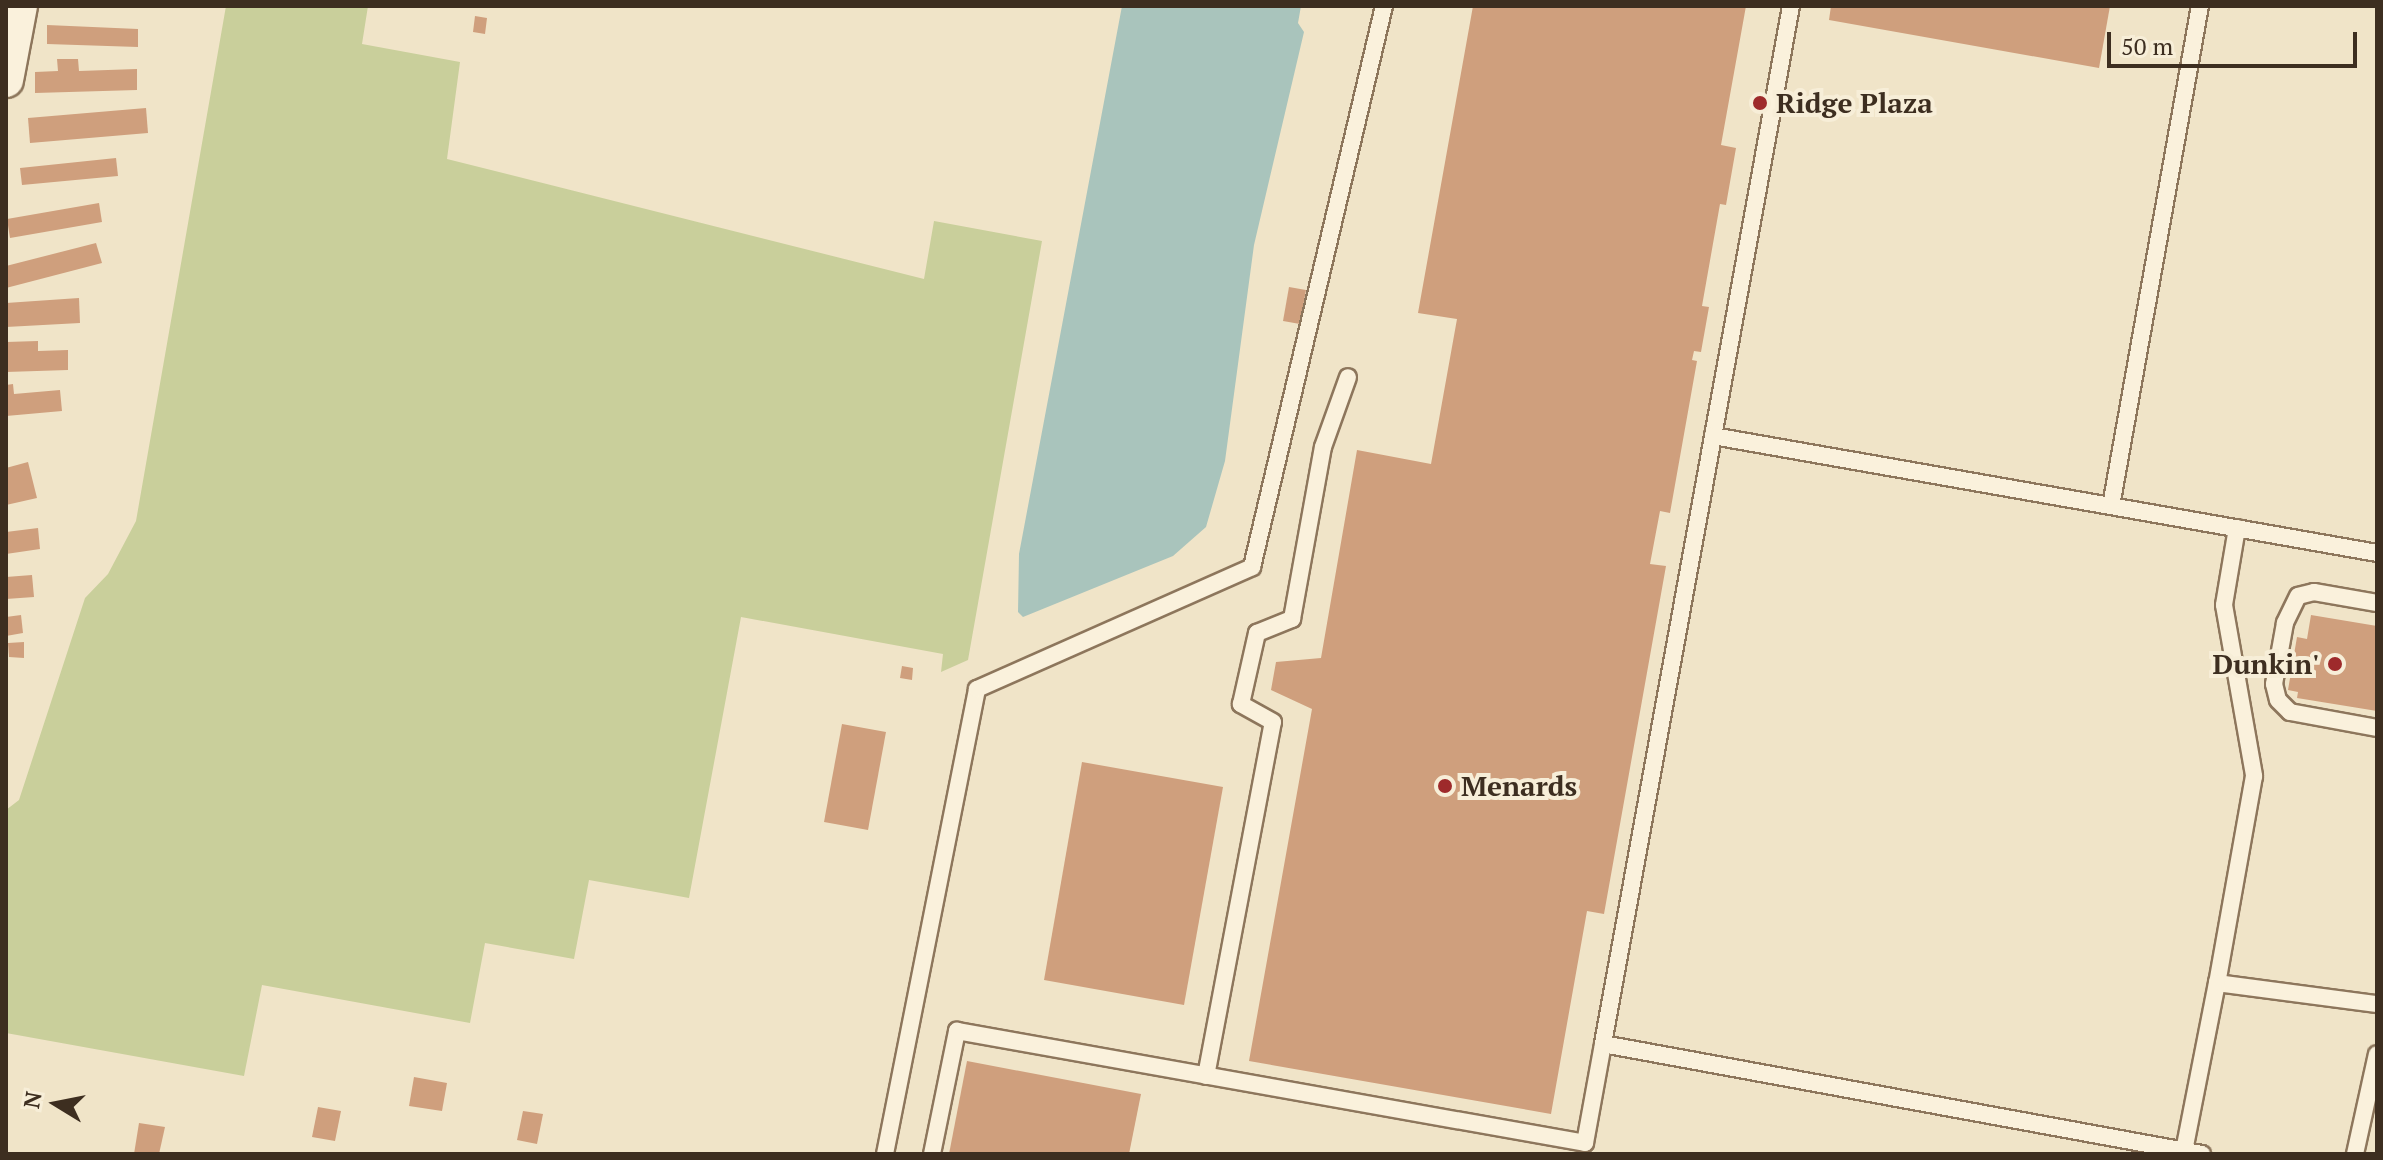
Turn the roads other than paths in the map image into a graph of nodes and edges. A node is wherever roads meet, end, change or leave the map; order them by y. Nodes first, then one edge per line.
1 (20, 6) edge
2 (1384, 6) edge
3 (1791, 6) edge
4 (2200, 6) edge
5 (6, 80) edge
6 (1348, 377) dead end
7 (1713, 436) junction
8 (2111, 506) junction
9 (2237, 528) junction
10 (2377, 553) edge
11 (2377, 603) edge
12 (2377, 728) edge
13 (2217, 983) junction
14 (2377, 1004) edge
15 (1603, 1044) junction
16 (2377, 1054) edge
17 (1206, 1076) junction
18 (2184, 1151) junction
19 (885, 1154) edge
20 (932, 1154) edge
21 (2202, 1154) edge
22 (2355, 1154) edge

1 - 5 street
2 - 19 lane
3 - 7 lane
4 - 8 lane
6 - 17 lane
7 - 8 lane
7 - 15 lane
8 - 9 lane
9 - 10 lane
9 - 13 lane
11 - 12 lane
13 - 14 lane
13 - 18 lane
15 - 17 lane
15 - 18 lane
16 - 22 lane
17 - 20 lane
18 - 21 lane

